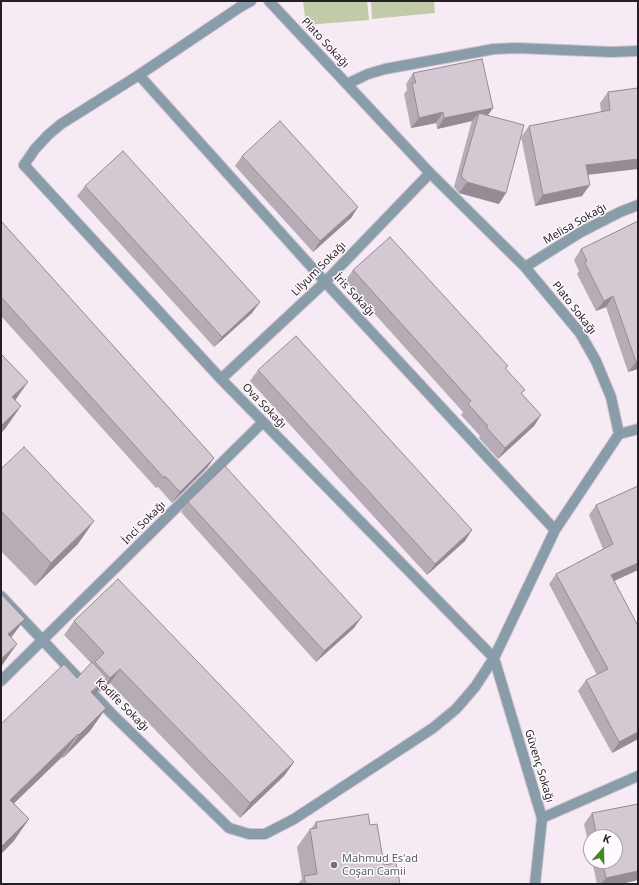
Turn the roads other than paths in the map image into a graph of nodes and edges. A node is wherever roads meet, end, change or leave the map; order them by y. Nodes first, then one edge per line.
1 (251, 1) edge
2 (269, 1) edge
3 (638, 51) edge
4 (139, 75) junction
5 (348, 84) junction
6 (430, 173) junction
7 (638, 205) edge
8 (526, 267) junction
9 (325, 282) junction
10 (221, 379) junction
11 (263, 422) junction
12 (638, 429) edge
13 (619, 434) junction
14 (555, 530) junction
15 (1, 596) edge
16 (42, 640) junction
17 (494, 658) junction
18 (1, 681) edge
19 (638, 776) edge
20 (542, 818) junction
21 (535, 884) edge

1 - 4 street
2 - 5 street, Plato Sokağı
3 - 5 street, Plato Sokağı
4 - 9 street, İris Sokağı
4 - 10 street, Ova Sokağı
5 - 6 street, Plato Sokağı
6 - 8 street, Plato Sokağı
6 - 9 street, Lilyum Sokağı
7 - 8 street, Melisa Sokağı
8 - 13 street, Plato Sokağı
9 - 10 street, Lilyum Sokağı
9 - 14 street, İris Sokağı
10 - 11 street, Ova Sokağı
11 - 16 street, İnci Sokağı
11 - 17 street, Ova Sokağı
12 - 13 street
13 - 14 street
14 - 17 street
15 - 16 street, Kadife Sokağı
16 - 17 street, Kadife Sokağı
16 - 18 street, İnci Sokağı
17 - 20 street, Güvenç Sokağı
19 - 20 street
20 - 21 street, Güvenç Sokağı

